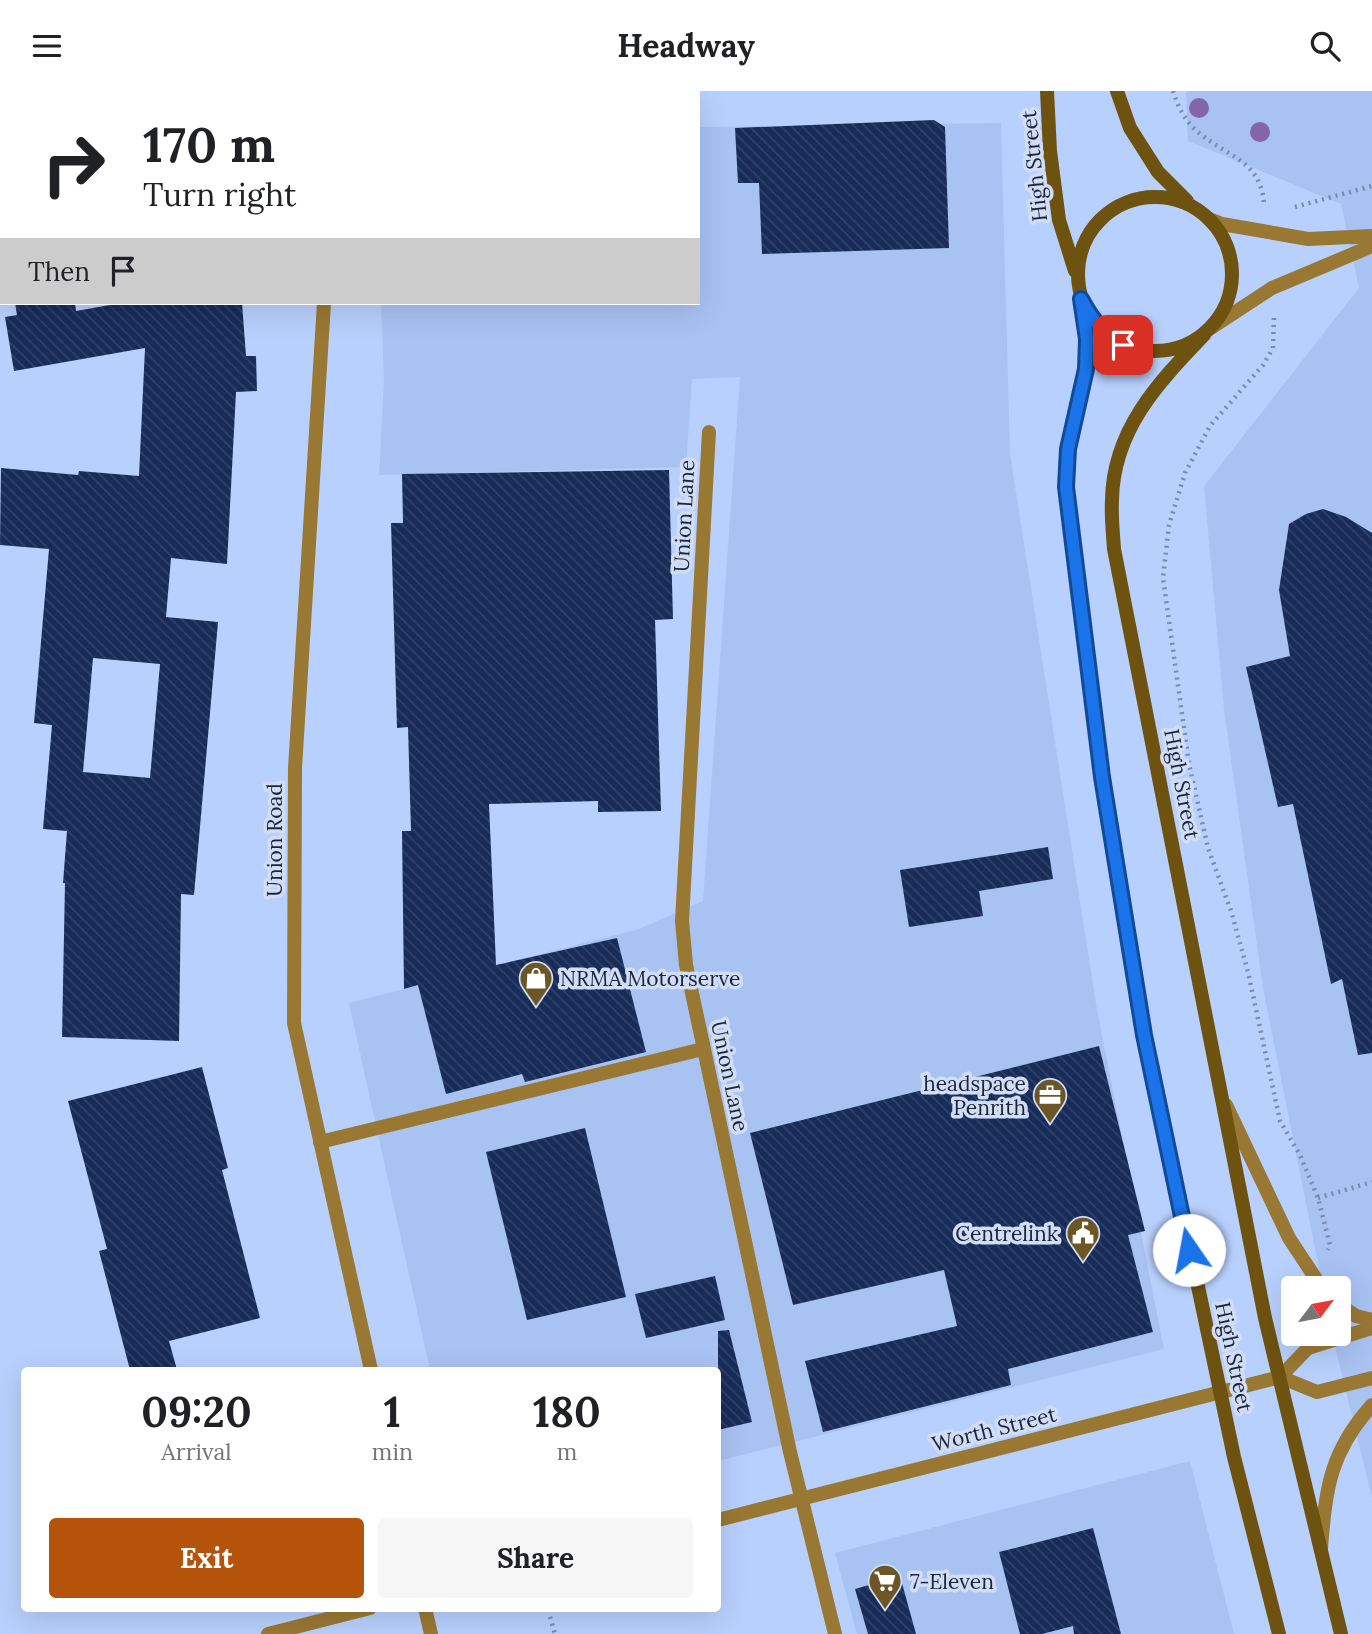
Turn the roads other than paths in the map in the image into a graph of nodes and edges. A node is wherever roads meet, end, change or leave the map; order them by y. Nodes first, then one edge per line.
1 (1048, 91) edge
2 (1117, 91) edge
3 (1193, 207) junction
4 (1209, 219) junction
5 (1372, 236) edge
6 (1372, 246) edge
7 (1077, 276) junction
8 (1081, 299) junction
9 (324, 305) edge
10 (1207, 331) junction
11 (709, 432) dead end
12 (702, 1049) junction
13 (1221, 1094) junction
14 (320, 1142) junction
15 (1314, 1276) edge
16 (1351, 1313) edge
17 (1372, 1320) edge
18 (1372, 1328) edge
19 (369, 1367) edge
20 (1280, 1377) junction
21 (1372, 1378) edge
22 (1220, 1393) junction
23 (1372, 1405) edge
24 (800, 1499) junction
25 (721, 1519) edge
26 (1321, 1556) junction
27 (354, 1612) edge
28 (426, 1612) edge
29 (268, 1634) edge
30 (431, 1634) edge
31 (835, 1634) edge
32 (1279, 1634) edge
33 (1340, 1634) edge

1 - 7 main road, High Street
2 - 3 main road
3 - 4 main road
3 - 7 main road
4 - 5 street
4 - 10 main road
6 - 10 street
7 - 8 main road
8 - 10 main road
8 - 22 main road, High Street
9 - 14 street, Union Road
10 - 13 main road, High Street
11 - 12 street, Union Lane
12 - 14 street
12 - 24 street, Union Lane
13 - 15 street
13 - 20 main road, High Street
14 - 19 street, Union Road
16 - 17 street
18 - 20 street
20 - 21 street
20 - 22 street, Worth Street
20 - 26 main road, High Street
22 - 24 street, Worth Street
22 - 32 main road, High Street
23 - 26 street
24 - 25 street, Worth Street
24 - 31 street, Union Lane
26 - 33 main road, High Street
27 - 29 street
28 - 30 street

